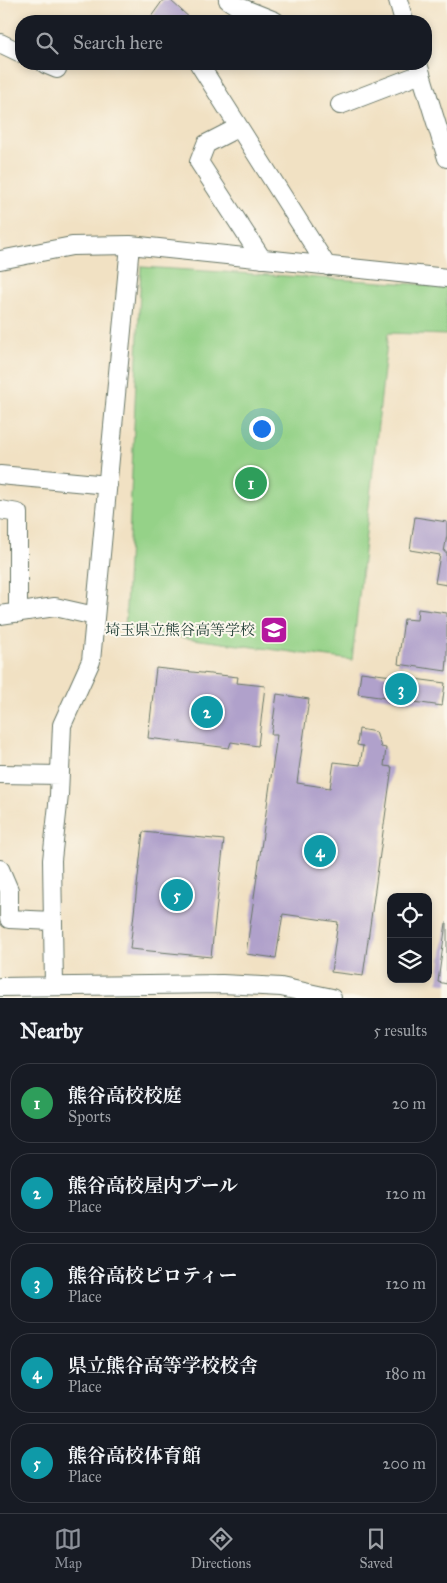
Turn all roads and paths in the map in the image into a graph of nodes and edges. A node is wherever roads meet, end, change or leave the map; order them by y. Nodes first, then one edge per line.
1 (228, 0) edge
2 (398, 0) edge
3 (260, 15) edge
4 (400, 15) edge
5 (0, 43) edge
6 (15, 50) edge
7 (203, 70) edge
8 (417, 70) edge
9 (419, 70) edge
10 (340, 105) dead end
11 (239, 126) junction
12 (447, 158) edge
13 (130, 245) junction
14 (262, 259) junction
15 (0, 260) edge
16 (327, 266) junction
17 (447, 278) edge
18 (0, 475) edge
19 (108, 485) junction
20 (0, 510) edge
21 (18, 613) junction
22 (0, 615) edge
23 (96, 616) junction
24 (0, 774) edge
25 (60, 775) junction
26 (0, 869) edge
27 (53, 922) junction
28 (54, 986) junction
29 (0, 987) edge
30 (332, 998) edge

1 - 3 street
2 - 4 street
5 - 6 street
7 - 11 street
8 - 10 street
9 - 12 street
11 - 14 street
11 - 16 street
13 - 14 street
13 - 15 street
13 - 19 street
14 - 16 street
16 - 17 street
18 - 19 street
19 - 23 street
20 - 21 street
21 - 22 street
21 - 23 street
23 - 25 street
24 - 25 street
25 - 27 street
26 - 27 street
27 - 28 street
28 - 29 street
28 - 30 street

